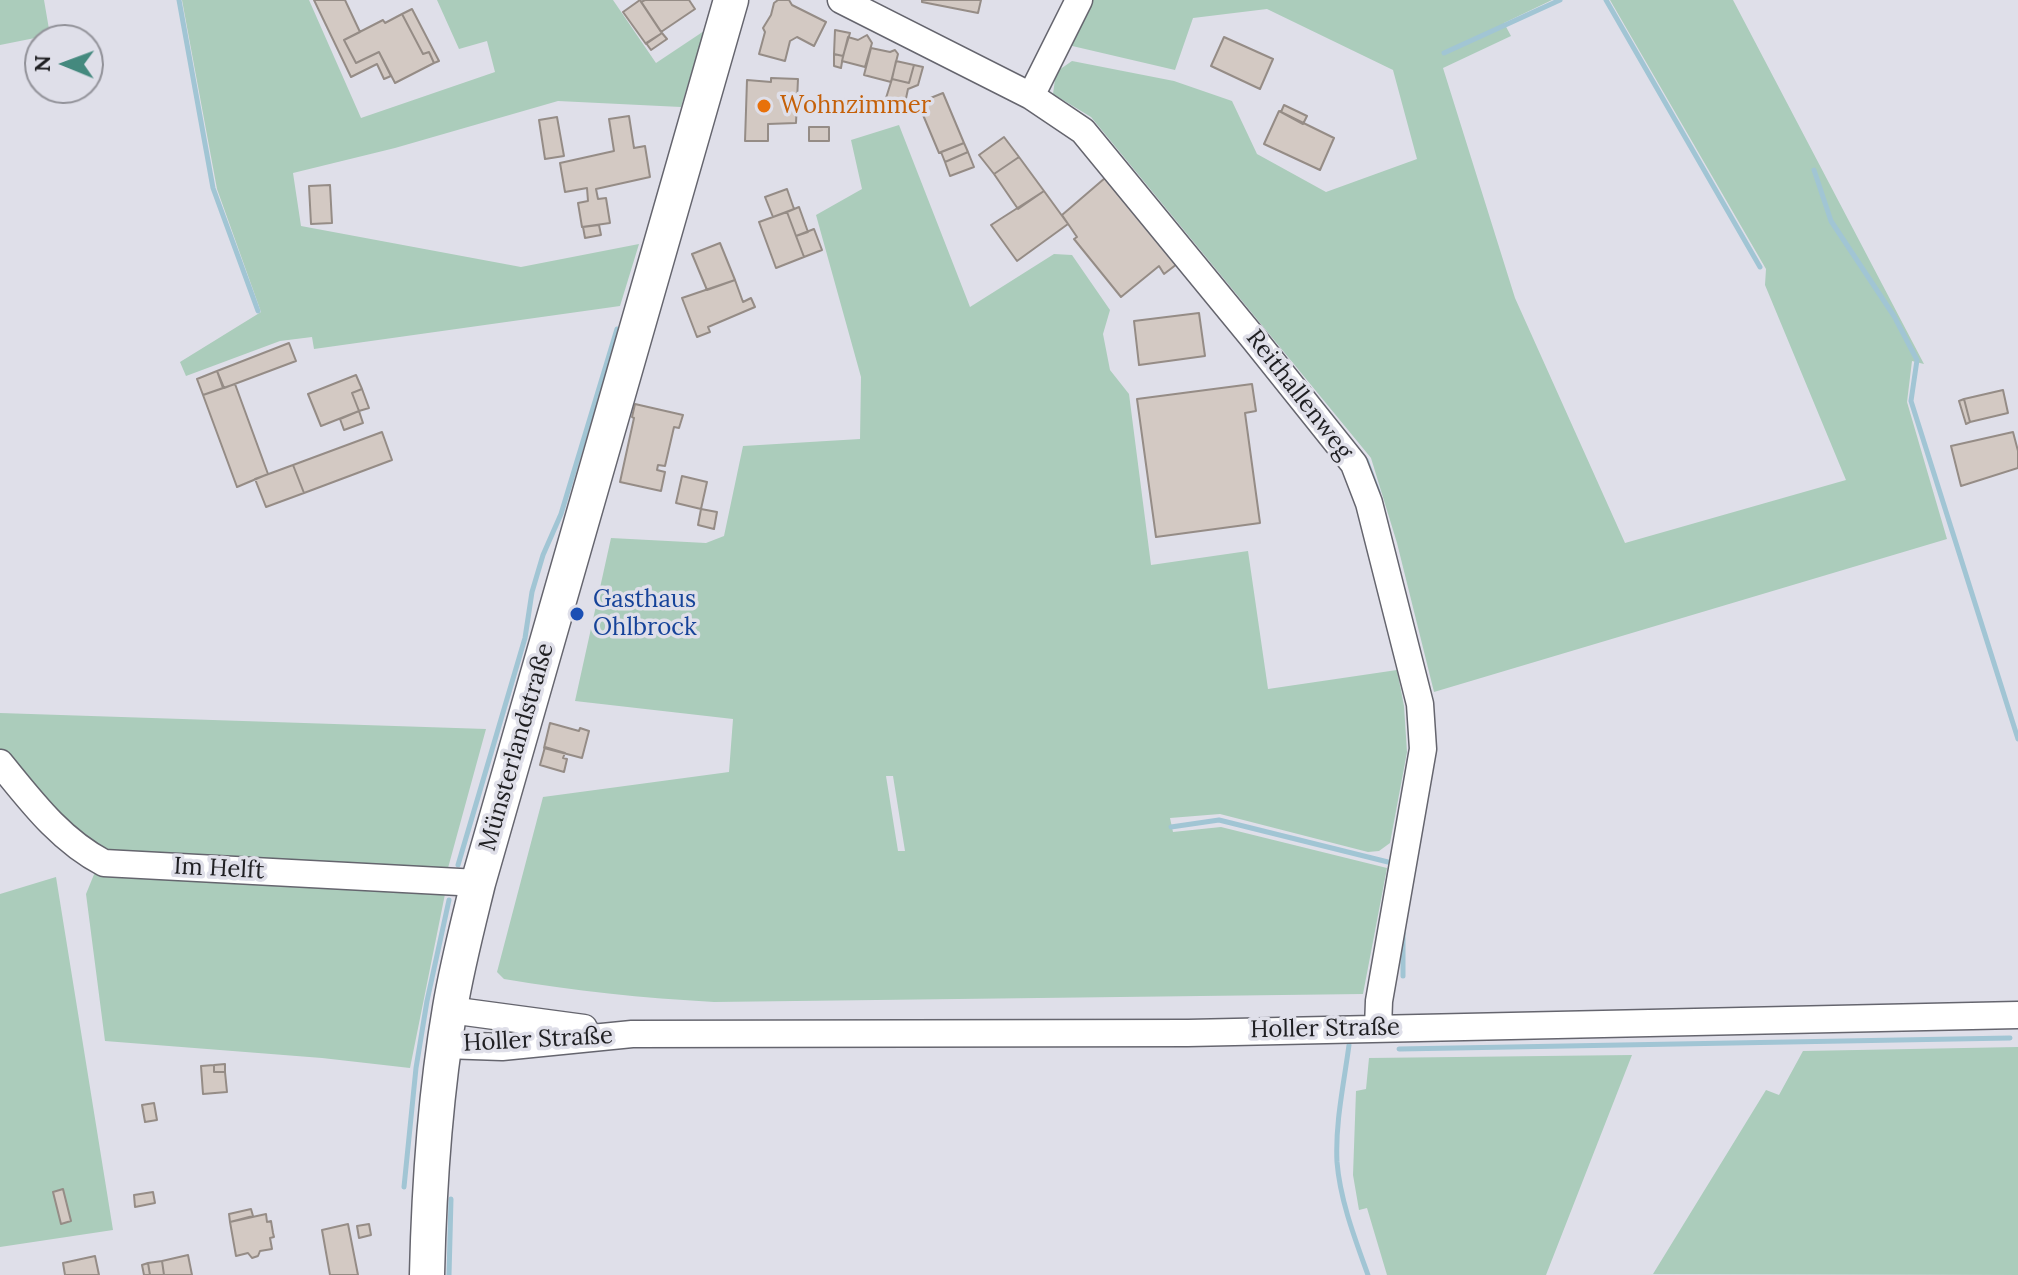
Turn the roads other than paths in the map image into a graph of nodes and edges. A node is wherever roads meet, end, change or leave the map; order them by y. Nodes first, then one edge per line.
1 (731, 0) edge
2 (841, 0) edge
3 (1079, 0) edge
4 (1031, 96) junction
5 (0, 763) edge
6 (478, 883) junction
7 (450, 1010) junction
8 (2018, 1015) edge
9 (1378, 1028) junction
10 (632, 1034) junction
11 (444, 1045) junction
12 (427, 1275) edge

1 - 6 main road, Münsterlandstraße
2 - 4 street, Reithallenweg
3 - 4 street
4 - 9 street, Reithallenweg
5 - 6 street, Im Helft
6 - 7 main road, Münsterlandstraße
7 - 10 street, Holler Straße
7 - 11 main road, Münsterlandstraße
8 - 9 street, Holler Straße
9 - 10 street, Holler Straße
10 - 11 street, Holler Straße
11 - 12 main road, Münsterlandstraße

